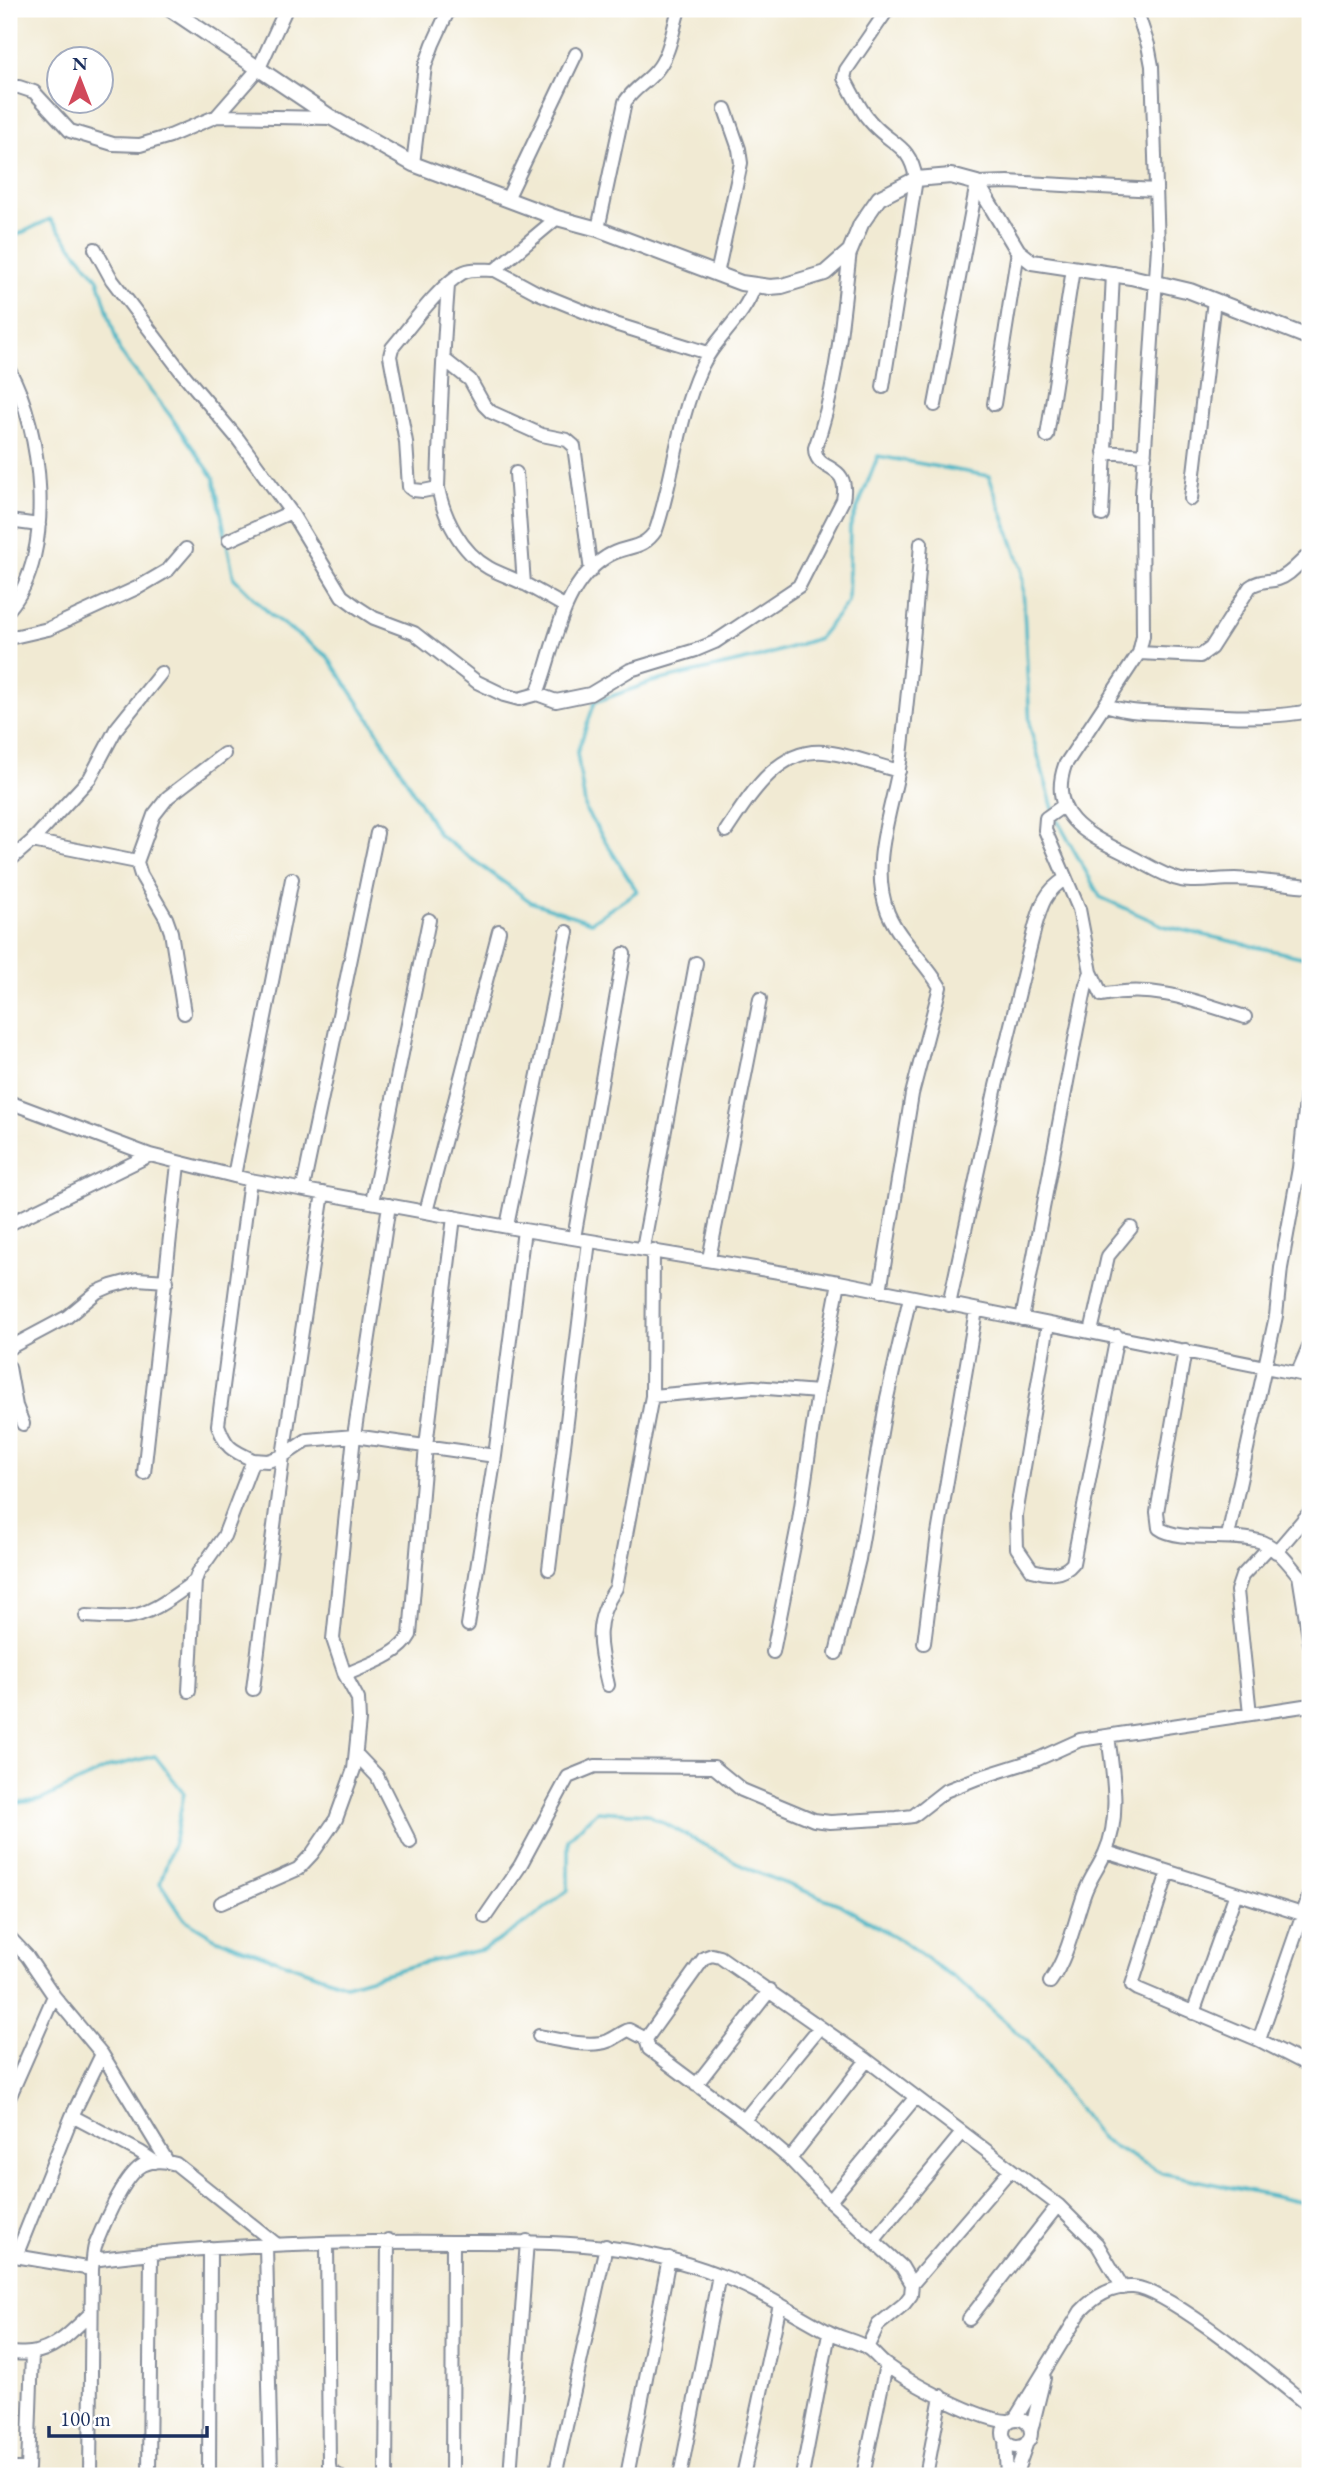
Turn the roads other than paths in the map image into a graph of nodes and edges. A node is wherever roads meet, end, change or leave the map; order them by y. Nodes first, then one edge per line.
1 (170, 9) edge
2 (286, 9) edge
3 (449, 9) edge
4 (679, 9) edge
5 (888, 9) edge
6 (1136, 9) edge
7 (576, 54) dead end
8 (259, 68) junction
9 (9, 87) edge
10 (725, 109) dead end
11 (217, 116) junction
12 (332, 118) junction
13 (413, 163) junction
14 (916, 179) junction
15 (977, 183) junction
16 (1156, 190) junction
17 (507, 199) junction
18 (556, 219) junction
19 (598, 229) junction
20 (95, 249) dead end
21 (850, 251) junction
22 (1018, 251) junction
23 (1073, 269) junction
24 (495, 270) junction
25 (717, 274) junction
26 (1113, 274) junction
27 (1156, 282) junction
28 (448, 285) junction
29 (755, 285) junction
30 (1214, 300) junction
31 (1310, 338) edge
32 (708, 353) junction
33 (445, 360) junction
34 (9, 370) edge
35 (883, 387) dead end
36 (994, 404) dead end
37 (935, 405) dead end
38 (1047, 436) dead end
39 (1104, 452) junction
40 (1145, 455) junction
41 (516, 474) dead end
42 (438, 488) junction
43 (1191, 499) dead end
44 (290, 512) junction
45 (1102, 515) dead end
46 (9, 521) edge
47 (39, 525) junction
48 (229, 540) dead end
49 (921, 543) dead end
50 (186, 549) dead end
51 (1310, 555) edge
52 (591, 571) junction
53 (524, 584) junction
54 (566, 607) junction
55 (9, 609) edge
56 (9, 638) edge
57 (1139, 653) junction
58 (161, 673) dead end
59 (537, 694) junction
60 (1105, 705) junction
61 (1310, 711) edge
62 (225, 754) dead end
63 (899, 771) junction
64 (1063, 806) junction
65 (726, 831) dead end
66 (377, 832) dead end
67 (9, 842) edge
68 (27, 846) junction
69 (9, 861) edge
70 (137, 862) junction
71 (292, 879) dead end
72 (1065, 879) junction
73 (1310, 886) edge
74 (429, 920) dead end
75 (499, 932) dead end
76 (567, 932) dead end
77 (624, 954) dead end
78 (696, 964) dead end
79 (1091, 972) junction
80 (760, 999) dead end
81 (184, 1013) dead end
82 (1245, 1017) dead end
83 (1310, 1062) edge
84 (9, 1102) edge
85 (150, 1155) junction
86 (178, 1164) junction
87 (234, 1176) junction
88 (250, 1180) junction
89 (303, 1188) junction
90 (323, 1193) junction
91 (372, 1202) junction
92 (389, 1205) junction
93 (426, 1212) junction
94 (454, 1217) junction
95 (9, 1224) edge
96 (507, 1226) junction
97 (1132, 1228) dead end
98 (524, 1230) junction
99 (574, 1238) junction
100 (589, 1241) junction
101 (648, 1249) junction
102 (709, 1259) junction
103 (167, 1281) junction
104 (839, 1282) junction
105 (880, 1291) junction
106 (910, 1297) junction
107 (949, 1305) junction
108 (976, 1310) junction
109 (1022, 1319) junction
110 (1048, 1324) junction
111 (1091, 1332) junction
112 (1117, 1336) junction
113 (1310, 1344) edge
114 (9, 1348) edge
115 (1185, 1350) junction
116 (1264, 1366) junction
117 (9, 1367) edge
118 (1304, 1374) edge
119 (818, 1392) junction
120 (652, 1396) junction
121 (23, 1424) dead end
122 (354, 1436) junction
123 (426, 1446) junction
124 (283, 1456) junction
125 (495, 1456) junction
126 (253, 1460) junction
127 (145, 1473) dead end
128 (1310, 1512) edge
129 (1228, 1536) junction
130 (1273, 1549) junction
131 (549, 1569) dead end
132 (1298, 1574) junction
133 (195, 1581) junction
134 (1310, 1588) edge
135 (86, 1616) dead end
136 (468, 1625) dead end
137 (924, 1643) dead end
138 (1310, 1644) edge
139 (773, 1652) dead end
140 (836, 1653) dead end
141 (345, 1675) junction
142 (608, 1685) dead end
143 (253, 1689) dead end
144 (189, 1691) dead end
145 (1310, 1704) edge
146 (1251, 1714) junction
147 (1108, 1736) junction
148 (356, 1755) junction
149 (410, 1842) dead end
150 (1106, 1852) junction
151 (1168, 1872) junction
152 (1236, 1893) junction
153 (1310, 1893) edge
154 (221, 1903) dead end
155 (1302, 1914) junction
156 (485, 1917) dead end
157 (9, 1937) edge
158 (1050, 1982) dead end
159 (770, 1990) junction
160 (54, 1996) junction
161 (1193, 2012) junction
162 (820, 2027) junction
163 (539, 2036) dead end
164 (646, 2039) junction
165 (1259, 2040) junction
166 (102, 2054) junction
167 (867, 2060) junction
168 (1310, 2063) edge
169 (696, 2085) junction
170 (9, 2098) edge
171 (915, 2098) junction
172 (72, 2116) junction
173 (744, 2120) junction
174 (962, 2133) junction
175 (790, 2159) junction
176 (161, 2161) junction
177 (1010, 2170) junction
178 (830, 2201) junction
179 (1058, 2205) junction
180 (388, 2240) junction
181 (874, 2240) junction
182 (527, 2241) junction
183 (453, 2242) junction
184 (327, 2243) junction
185 (271, 2245) junction
186 (606, 2246) junction
187 (210, 2248) junction
188 (151, 2253) junction
189 (12, 2255) edge
190 (94, 2255) junction
191 (669, 2258) junction
192 (92, 2269) junction
193 (719, 2274) junction
194 (912, 2284) junction
195 (1123, 2288) junction
196 (780, 2304) junction
197 (91, 2313) junction
198 (969, 2319) dead end
199 (829, 2333) junction
200 (867, 2348) junction
201 (9, 2353) edge
202 (32, 2353) junction
203 (1048, 2364) junction
204 (886, 2365) junction
205 (942, 2396) junction
206 (1310, 2407) edge
207 (977, 2414) junction
208 (1012, 2420) junction
209 (1029, 2436) junction
210 (1004, 2437) junction
211 (9, 2469) edge
212 (29, 2473) edge
213 (90, 2476) edge
214 (149, 2476) edge
215 (209, 2476) edge
216 (271, 2476) edge
217 (339, 2476) edge
218 (386, 2476) edge
219 (452, 2476) edge
220 (510, 2476) edge
221 (555, 2476) edge
222 (627, 2476) edge
223 (680, 2476) edge
224 (743, 2476) edge
225 (802, 2476) edge
226 (863, 2476) edge
227 (926, 2476) edge
228 (1007, 2476) edge
229 (1015, 2476) edge

1 - 8 street
2 - 8 street
3 - 13 street
4 - 19 street
5 - 14 street
6 - 16 street
7 - 17 street
8 - 11 street
8 - 12 street
9 - 11 street
10 - 25 street
11 - 12 street
12 - 13 street
13 - 17 street
14 - 15 street
14 - 21 street
14 - 35 street
15 - 16 street
15 - 22 street
15 - 37 street
16 - 27 street
17 - 18 street
18 - 19 street
18 - 24 street
19 - 25 street
20 - 44 street
21 - 29 street
21 - 59 street
22 - 23 street
22 - 36 street
23 - 26 street
23 - 38 street
24 - 28 street
24 - 32 street
25 - 29 street
26 - 27 street
26 - 39 street
27 - 30 street
27 - 40 street
28 - 33 street
28 - 42 street
29 - 32 street
30 - 31 street
30 - 43 street
32 - 52 street
33 - 42 street
33 - 52 street
34 - 47 street
39 - 40 street
39 - 45 street
40 - 57 street
41 - 53 street
42 - 53 street
44 - 48 street
44 - 59 street
46 - 47 street
47 - 55 street
49 - 63 street
50 - 56 street
51 - 57 street
52 - 54 street
53 - 54 street
54 - 59 street
57 - 60 street
58 - 68 street
60 - 61 street
60 - 64 street
62 - 70 street
63 - 65 street
63 - 105 street
64 - 72 street
64 - 73 street
66 - 89 street
67 - 68 street
68 - 69 street
68 - 70 street
70 - 81 street
71 - 87 street
72 - 79 street
72 - 107 street
74 - 91 street
75 - 93 street
76 - 96 street
77 - 99 street
78 - 101 street
79 - 82 street
79 - 109 street
80 - 102 street
83 - 116 street
84 - 85 street
85 - 86 street
85 - 95 street
86 - 87 street
86 - 103 street
87 - 88 street
88 - 89 street
88 - 126 street
89 - 90 street
90 - 91 street
90 - 124 street
91 - 92 street
92 - 93 street
92 - 122 street
93 - 94 street
94 - 96 street
94 - 123 street
96 - 98 street
97 - 111 street
98 - 99 street
98 - 125 street
99 - 100 street
100 - 101 street
100 - 131 street
101 - 102 street
101 - 120 street
102 - 104 street
103 - 114 street
103 - 127 street
104 - 105 street
104 - 119 street
105 - 106 street
106 - 107 street
106 - 140 street
107 - 108 street
108 - 109 street
108 - 137 street
109 - 110 street
110 - 111 street
110 - 112 street
111 - 112 street
112 - 115 street
113 - 118 street
115 - 116 street
115 - 129 street
116 - 118 street
116 - 129 street
117 - 121 street
119 - 120 street
119 - 139 street
120 - 142 street
122 - 123 street
122 - 124 street
122 - 141 street
123 - 125 street
123 - 141 street
124 - 126 street
124 - 143 street
125 - 136 street
126 - 133 street
128 - 130 street
129 - 130 street
130 - 132 street
130 - 146 street
132 - 134 street
132 - 138 street
133 - 135 street
133 - 144 street
141 - 148 street
145 - 146 street
146 - 147 street
147 - 150 street
147 - 156 street
148 - 149 street
148 - 154 street
150 - 151 street
150 - 158 street
151 - 152 street
151 - 161 street
152 - 155 street
152 - 161 street
153 - 155 street
155 - 165 street
157 - 160 street
159 - 162 street
159 - 164 street
159 - 169 street
160 - 166 street
160 - 170 street
161 - 165 street
162 - 167 street
162 - 173 street
163 - 164 street
164 - 169 street
165 - 168 street
166 - 172 street
166 - 176 street
167 - 171 street
167 - 175 street
169 - 173 street
171 - 174 street
171 - 178 street
172 - 176 street
172 - 189 street
173 - 175 street
174 - 177 street
174 - 181 street
175 - 178 street
176 - 185 street
176 - 190 street
177 - 179 street
177 - 194 street
178 - 181 street
179 - 195 street
179 - 198 street
180 - 183 street
180 - 184 street
180 - 218 street
181 - 194 street
182 - 183 street
182 - 186 street
182 - 220 street
183 - 219 street
184 - 185 street
184 - 217 street
185 - 187 street
185 - 216 street
186 - 191 street
186 - 221 street
187 - 188 street
187 - 215 street
188 - 190 street
188 - 214 street
189 - 192 street
190 - 192 street
191 - 193 street
191 - 222 street
192 - 197 street
193 - 196 street
193 - 223 street
194 - 200 street
195 - 203 street
195 - 206 street
196 - 199 street
196 - 224 street
197 - 202 street
197 - 213 street
199 - 200 street
199 - 225 street
200 - 204 street
201 - 202 street
202 - 212 street
203 - 208 street
203 - 209 street
204 - 205 street
204 - 226 street
205 - 207 street
205 - 227 street
207 - 208 street
207 - 210 street
208 - 209 street
208 - 210 street
209 - 210 street
209 - 229 street
210 - 228 street
211 - 212 street

